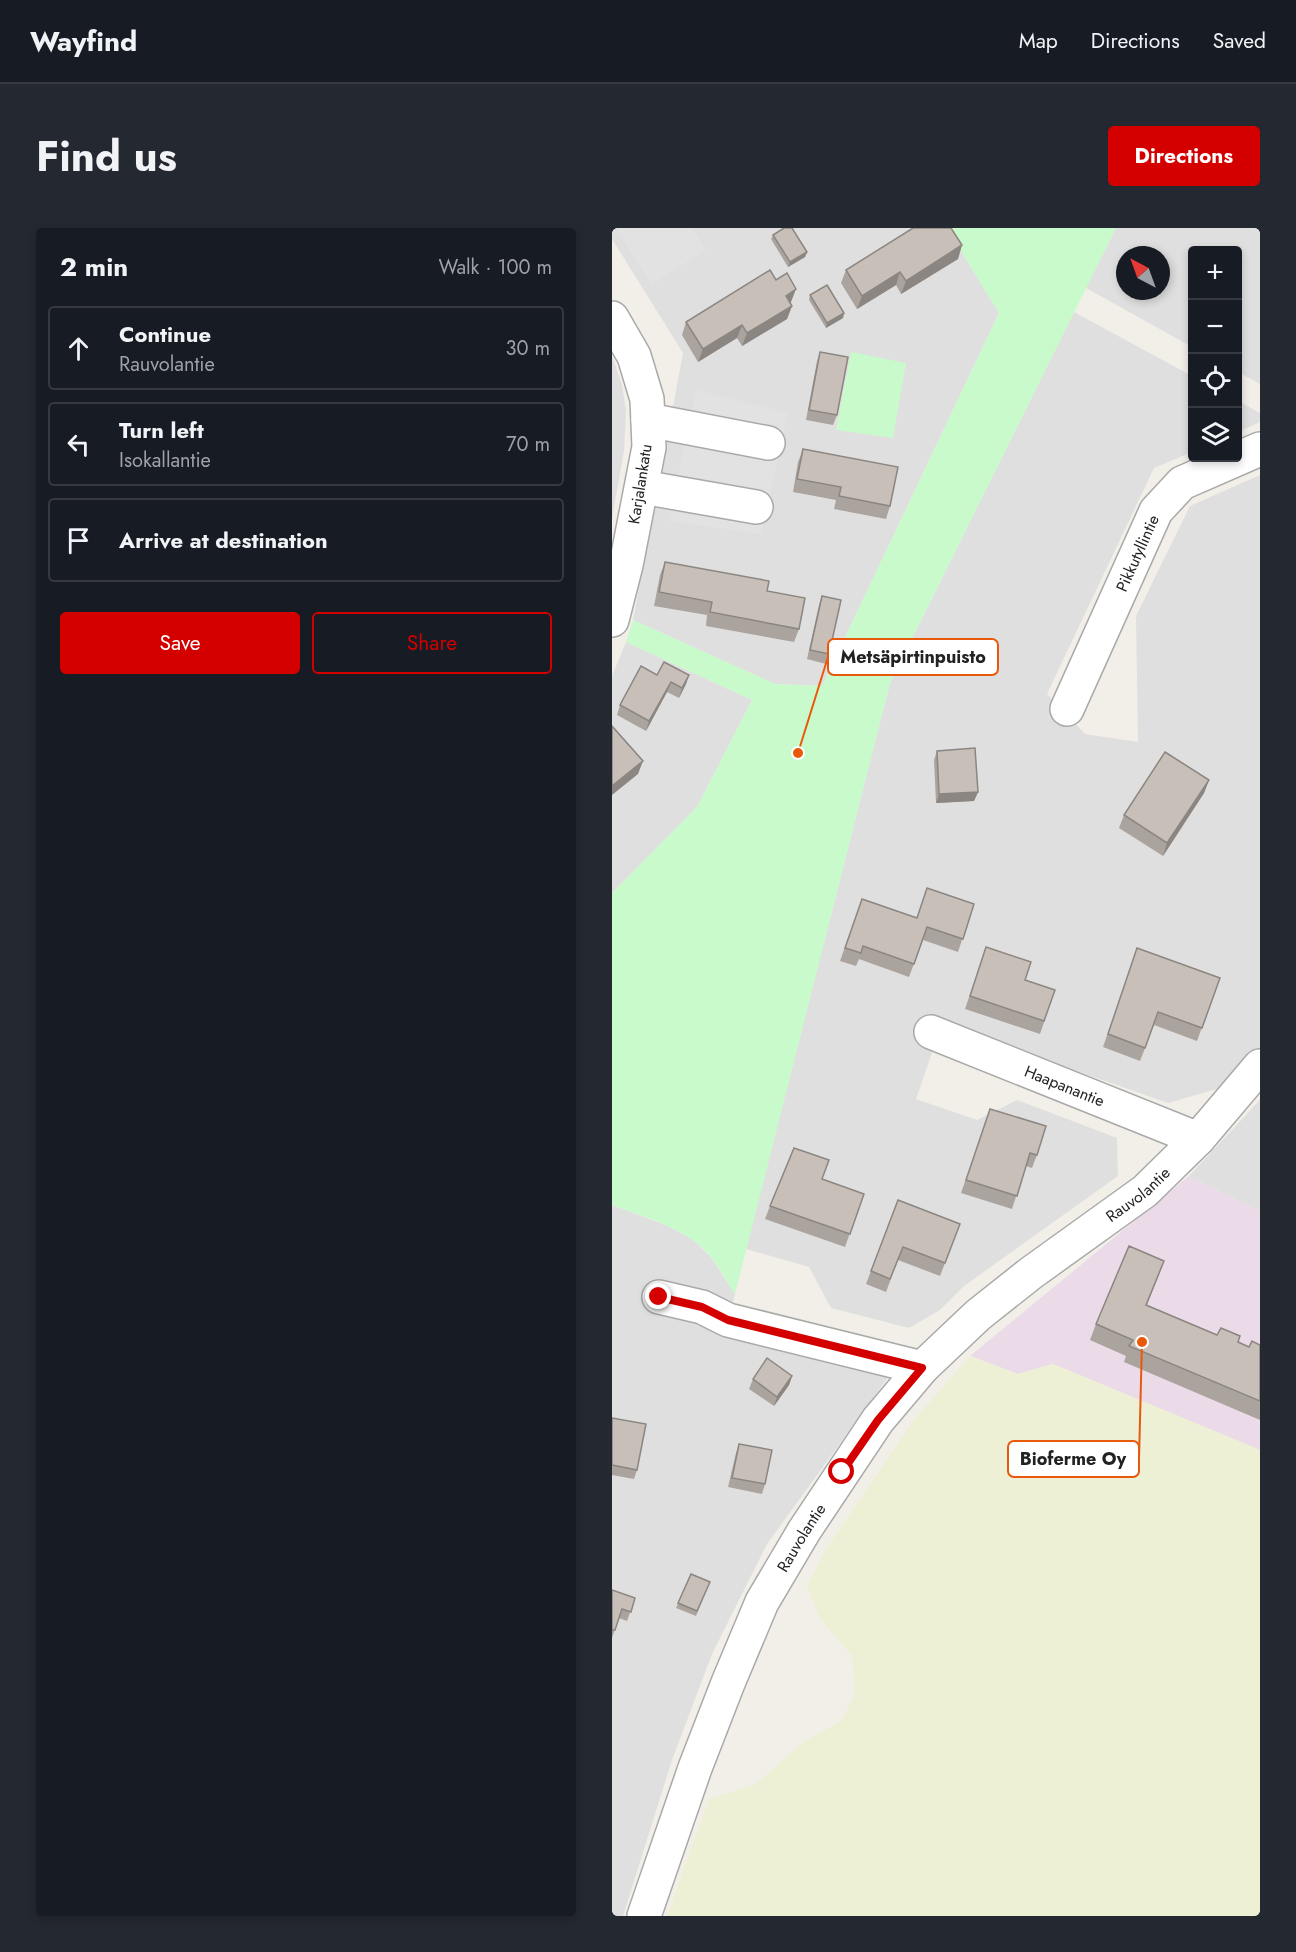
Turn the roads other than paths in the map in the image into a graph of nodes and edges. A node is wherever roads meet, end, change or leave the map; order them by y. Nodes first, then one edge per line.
1 (612, 318) edge
2 (648, 420) junction
3 (768, 443) dead end
4 (1260, 449) edge
5 (642, 487) junction
6 (756, 507) dead end
7 (619, 564) edge
8 (612, 620) edge
9 (1067, 709) dead end
10 (931, 1032) dead end
11 (1260, 1066) edge
12 (1198, 1139) junction
13 (659, 1297) dead end
14 (922, 1368) junction
15 (644, 1916) edge

1 - 2 street, Karjalankatu
2 - 3 street
2 - 5 street, Karjalankatu
4 - 9 street, Pikkutyllintie
5 - 6 street
5 - 7 street, Karjalankatu
7 - 8 street, Karjalankatu
10 - 12 street, Haapanantie
11 - 12 street, Rauvolantie
12 - 14 street, Rauvolantie
13 - 14 street
14 - 15 street, Rauvolantie

